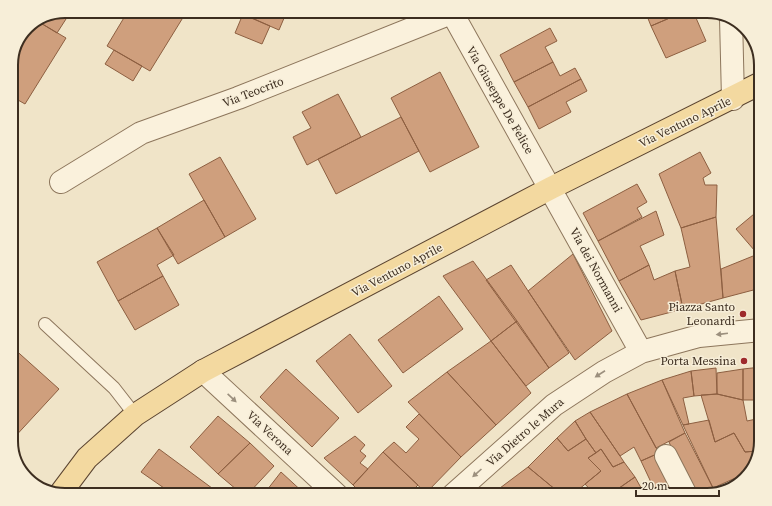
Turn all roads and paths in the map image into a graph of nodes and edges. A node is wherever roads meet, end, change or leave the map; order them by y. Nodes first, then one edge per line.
1 (436, 18) edge
2 (454, 18) edge
3 (731, 25) edge
4 (754, 87) edge
5 (733, 99) junction
6 (61, 182) dead end
7 (551, 188) junction
8 (45, 324) dead end
9 (754, 331) edge
10 (641, 352) junction
11 (203, 371) junction
12 (135, 415) junction
13 (666, 456) dead end
14 (65, 488) edge
15 (329, 488) edge
16 (461, 488) edge
17 (682, 488) edge

1 - 6 street, Via Teocrito
2 - 7 street, Via Giuseppe De Felice
3 - 5 street
4 - 5 main road, Via Ventuno Aprile
5 - 7 main road, Via Ventuno Aprile
7 - 10 street, Via dei Normanni
7 - 11 main road, Via Ventuno Aprile
8 - 12 lane
9 -> 10 street, Via Dietro le Mura
10 -> 16 street, Via Dietro le Mura
11 - 12 main road, Via Ventuno Aprile
11 -> 15 street, Via Verona
12 - 14 main road, Via Ventuno Aprile
13 - 17 street

